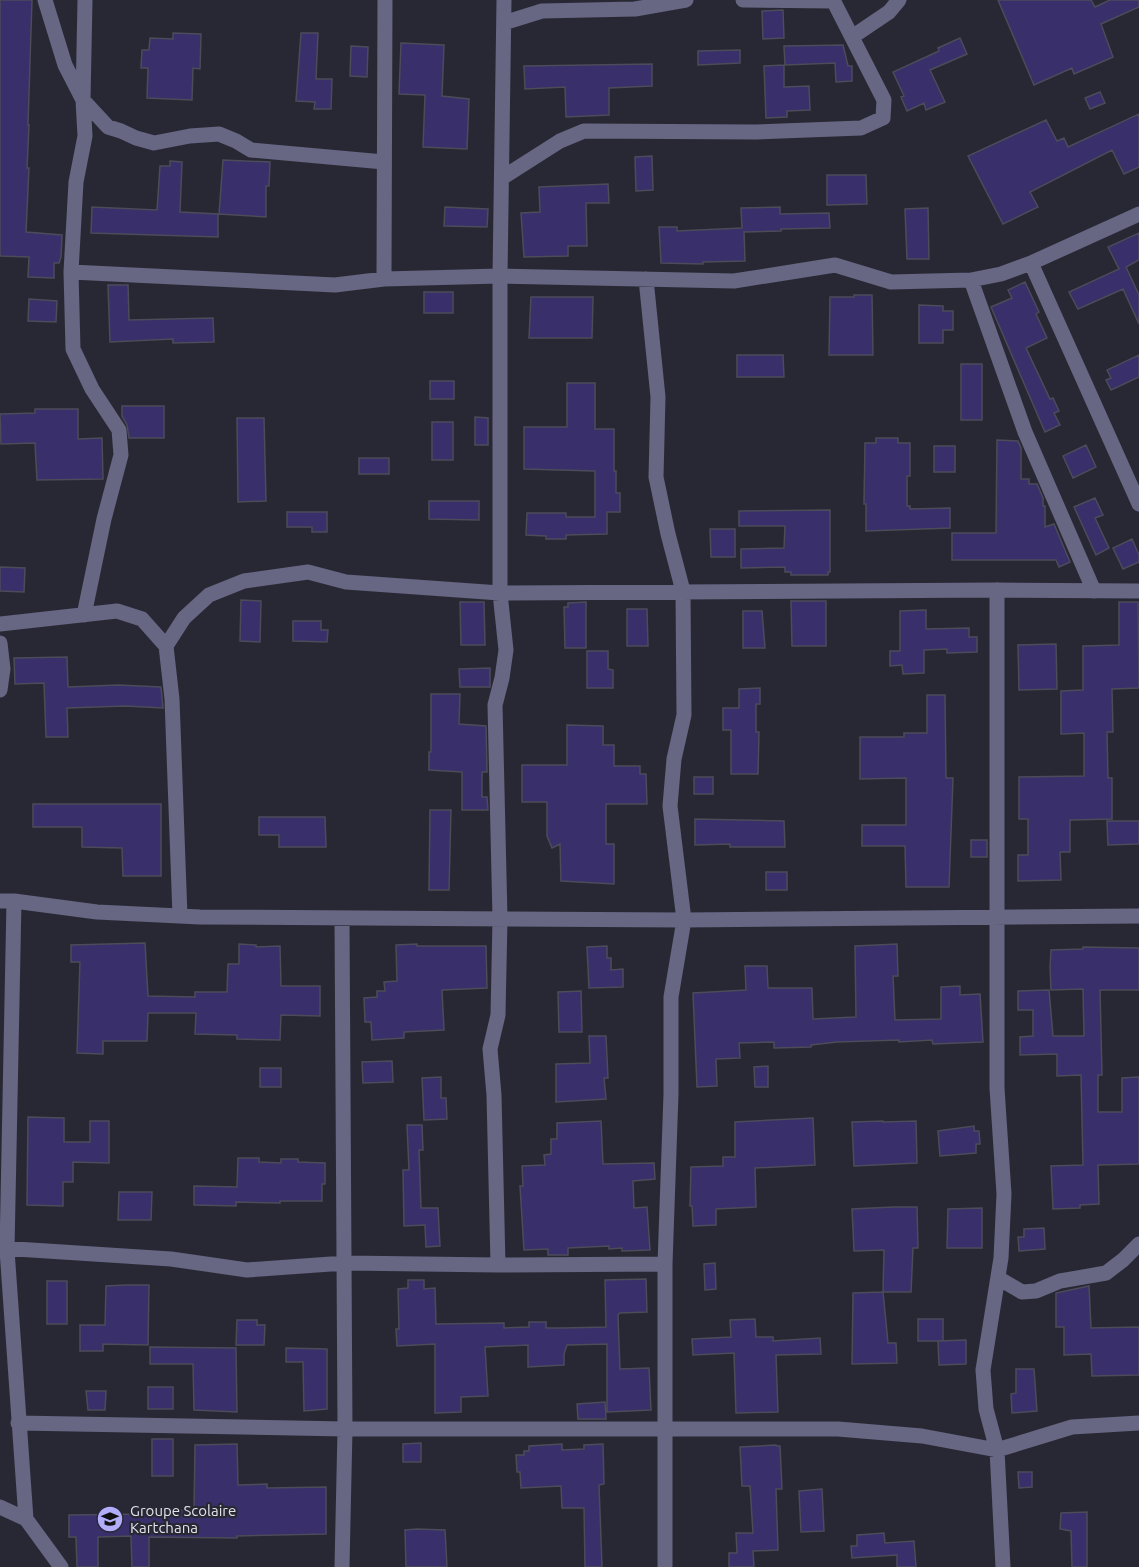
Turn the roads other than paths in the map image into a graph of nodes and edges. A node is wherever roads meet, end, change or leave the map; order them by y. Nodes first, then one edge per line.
1 (45, 0) edge
2 (85, 0) edge
3 (385, 0) edge
4 (504, 0) edge
5 (686, 0) edge
6 (743, 0) edge
7 (899, 0) edge
8 (833, 1) edge
9 (504, 23) junction
10 (852, 37) junction
11 (83, 99) junction
12 (108, 127) junction
13 (85, 136) junction
14 (384, 162) junction
15 (502, 178) junction
16 (1139, 214) edge
17 (1031, 263) junction
18 (70, 272) junction
19 (500, 276) junction
20 (384, 279) junction
21 (646, 279) junction
22 (971, 280) junction
23 (1139, 504) edge
24 (997, 590) junction
25 (683, 591) junction
26 (1094, 591) junction
27 (1139, 591) edge
28 (500, 593) junction
29 (84, 615) junction
30 (0, 624) edge
31 (0, 643) edge
32 (166, 646) junction
33 (0, 690) edge
34 (7, 901) edge
35 (180, 916) junction
36 (1139, 916) edge
37 (342, 918) junction
38 (500, 918) junction
39 (996, 918) junction
40 (684, 920) junction
41 (1139, 1244) edge
42 (4, 1249) edge
43 (345, 1263) junction
44 (665, 1264) junction
45 (498, 1265) junction
46 (998, 1278) junction
47 (18, 1423) junction
48 (1139, 1423) edge
49 (665, 1428) junction
50 (345, 1430) junction
51 (997, 1450) junction
52 (0, 1507) edge
53 (26, 1519) junction
54 (61, 1567) edge
55 (342, 1567) edge
56 (665, 1567) edge
57 (1003, 1567) edge

1 - 11 street
2 - 11 street
3 - 14 street
4 - 9 street
5 - 9 street
6 - 8 street
7 - 10 street
8 - 10 street
9 - 15 street
10 - 15 street
11 - 12 street
11 - 13 street
12 - 13 street
12 - 14 street
13 - 18 street
14 - 20 street
15 - 19 street
16 - 17 street
17 - 22 street
17 - 23 street
18 - 20 street
18 - 29 street
19 - 20 street
19 - 21 street
19 - 28 street
21 - 22 street
21 - 25 street
22 - 26 street
24 - 25 street
24 - 26 street
24 - 39 street
25 - 28 street
25 - 40 street
26 - 27 street
28 - 32 street
28 - 38 street
29 - 30 street
29 - 32 street
31 - 33 street
32 - 35 street
34 - 35 street
34 - 42 street
35 - 37 street
36 - 39 street
37 - 38 street
37 - 43 street
38 - 40 street
38 - 45 street
39 - 40 street
39 - 46 street
40 - 44 street
41 - 46 street
42 - 43 street
42 - 47 street
43 - 45 street
43 - 50 street
44 - 45 street
44 - 49 street
46 - 51 street
47 - 50 street
47 - 53 street
48 - 51 street
49 - 50 street
49 - 51 street
49 - 56 street
50 - 55 street
51 - 57 street
52 - 53 street
53 - 54 street

